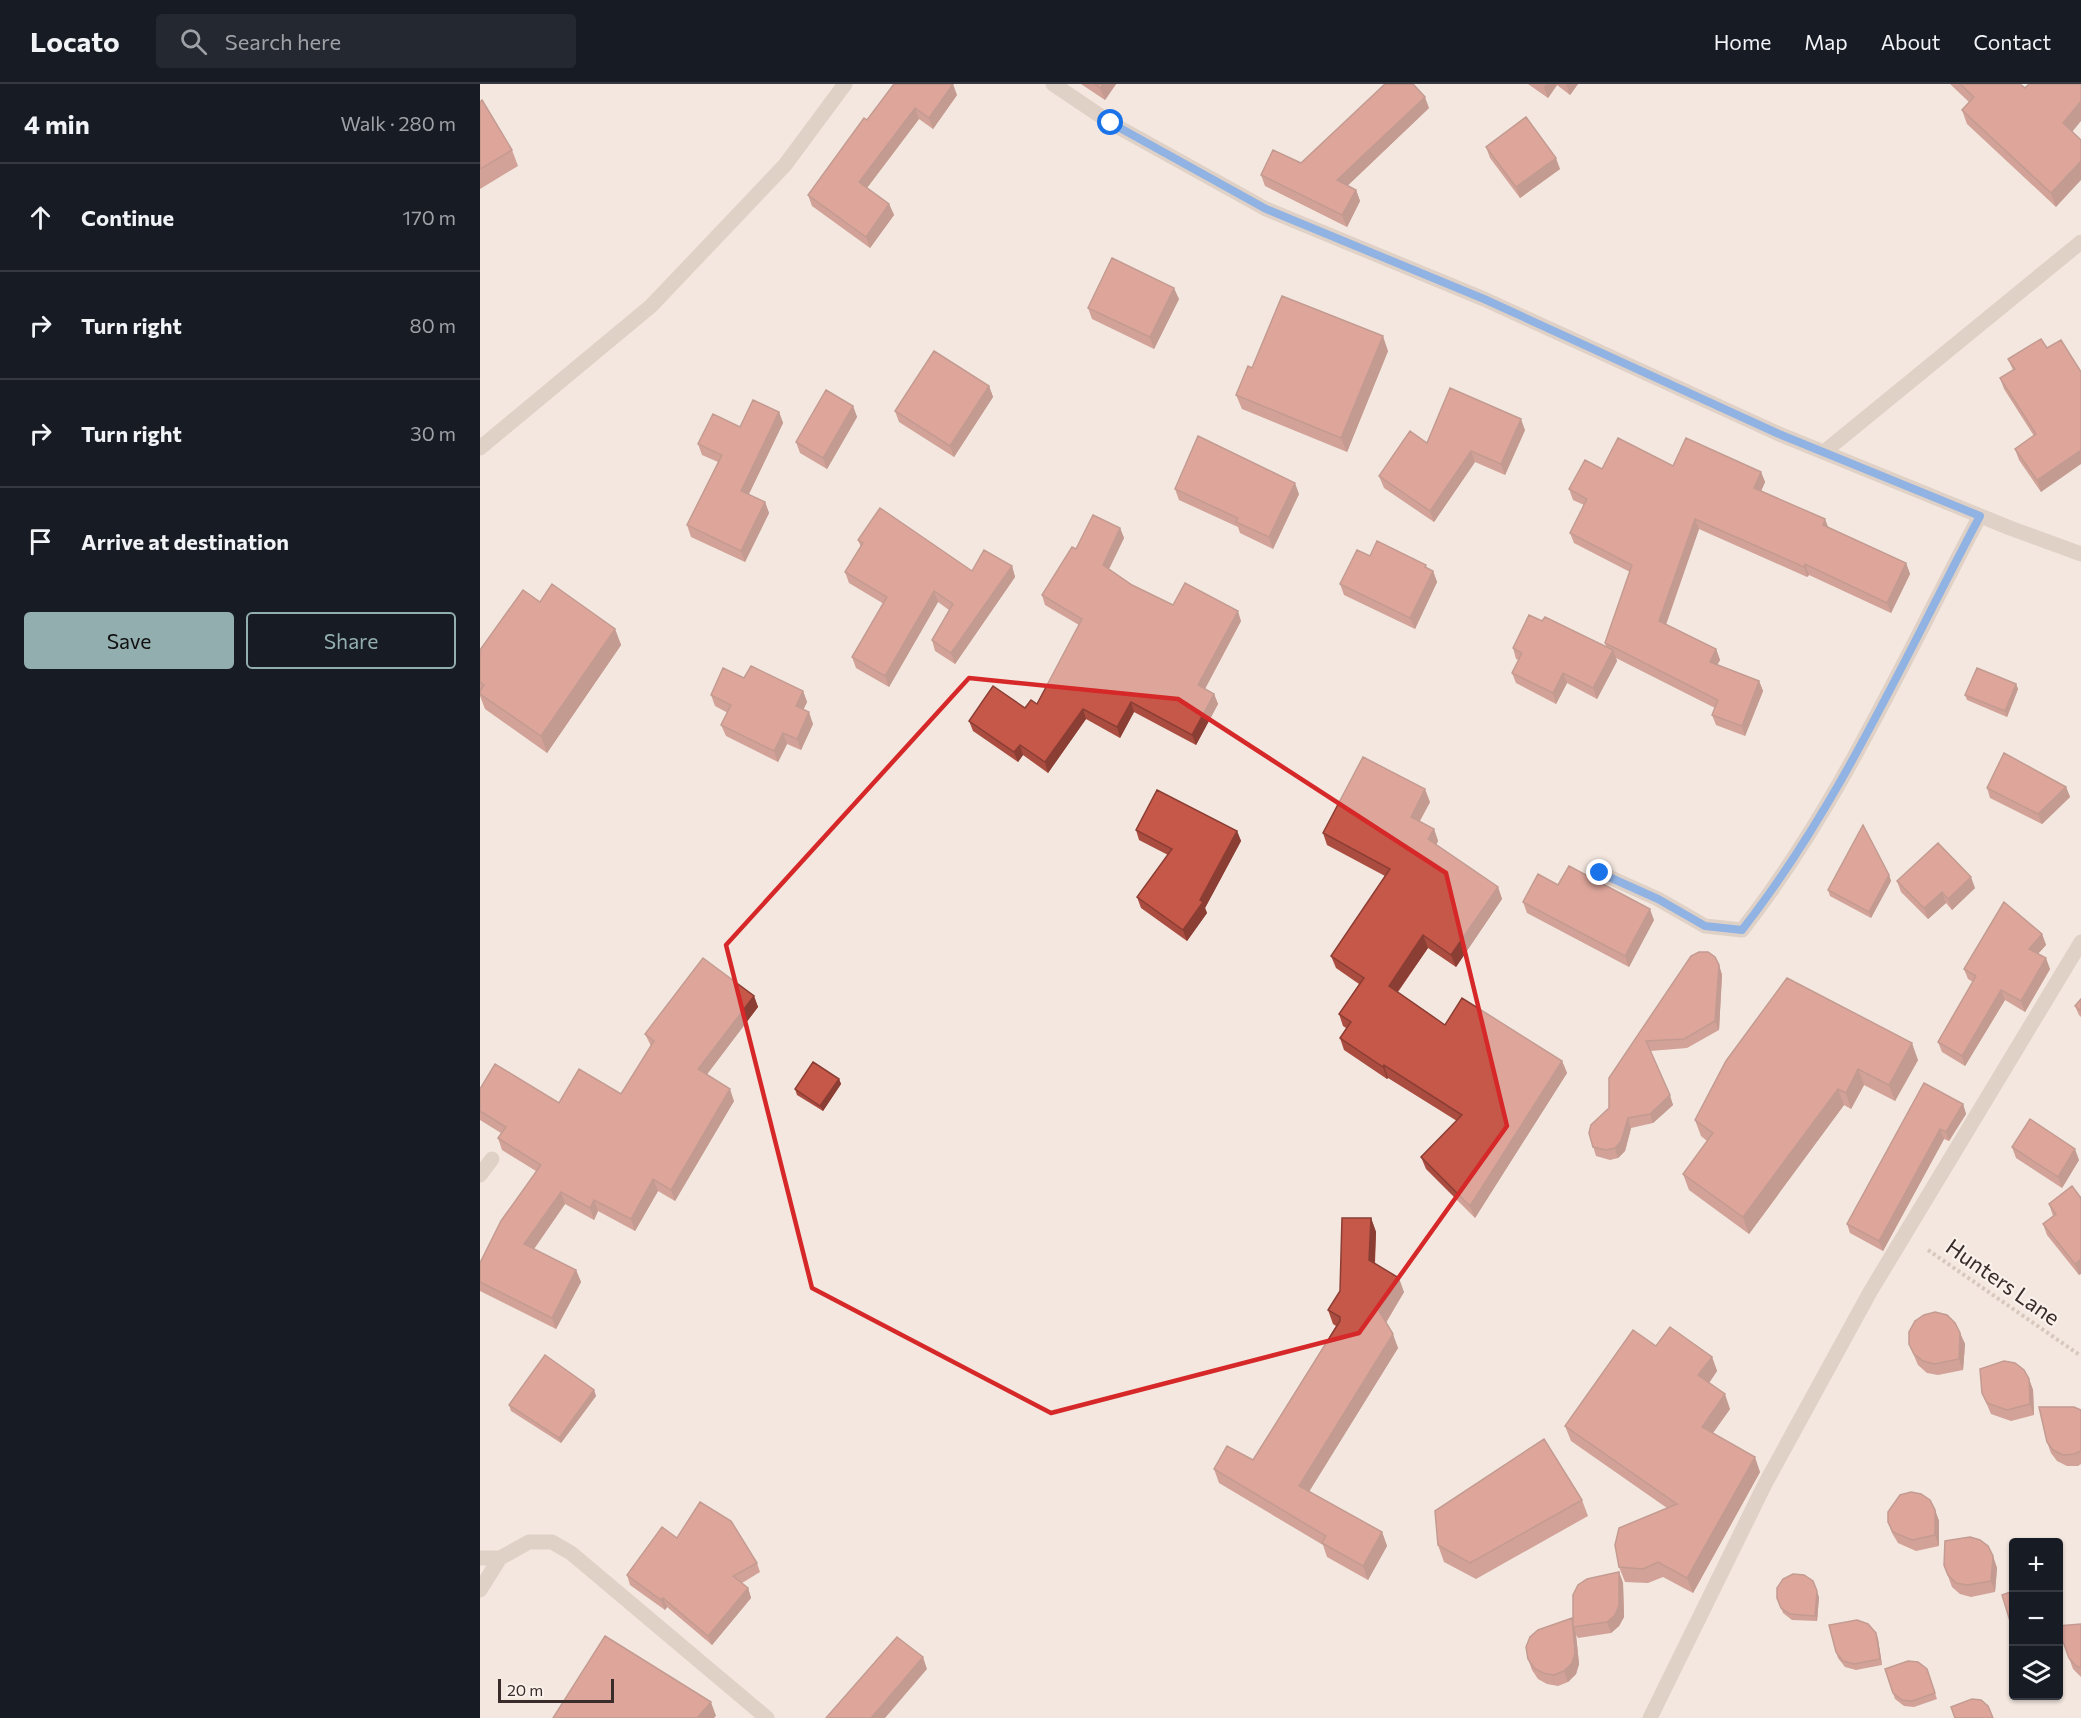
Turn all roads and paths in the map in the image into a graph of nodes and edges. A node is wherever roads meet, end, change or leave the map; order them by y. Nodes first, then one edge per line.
1 (845, 84) edge
2 (1053, 84) edge
3 (2081, 242) edge
4 (480, 448) edge
5 (1824, 452) junction
6 (1980, 516) junction
7 (2081, 554) edge
8 (1600, 873) dead end
9 (2081, 942) edge
10 (492, 1159) dead end
11 (480, 1175) edge
12 (1905, 1234) junction
13 (2081, 1356) edge
14 (480, 1558) edge
15 (500, 1558) junction
16 (480, 1590) edge
17 (767, 1718) edge
18 (1650, 1718) edge

1 - 4 street
2 - 5 street
3 - 5 street
5 - 6 street
6 - 7 street
6 - 8 street
9 - 12 street
10 - 11 street
12 - 13 path, Hunters Lane
12 - 18 street
14 - 15 street
15 - 16 street
15 - 17 street

